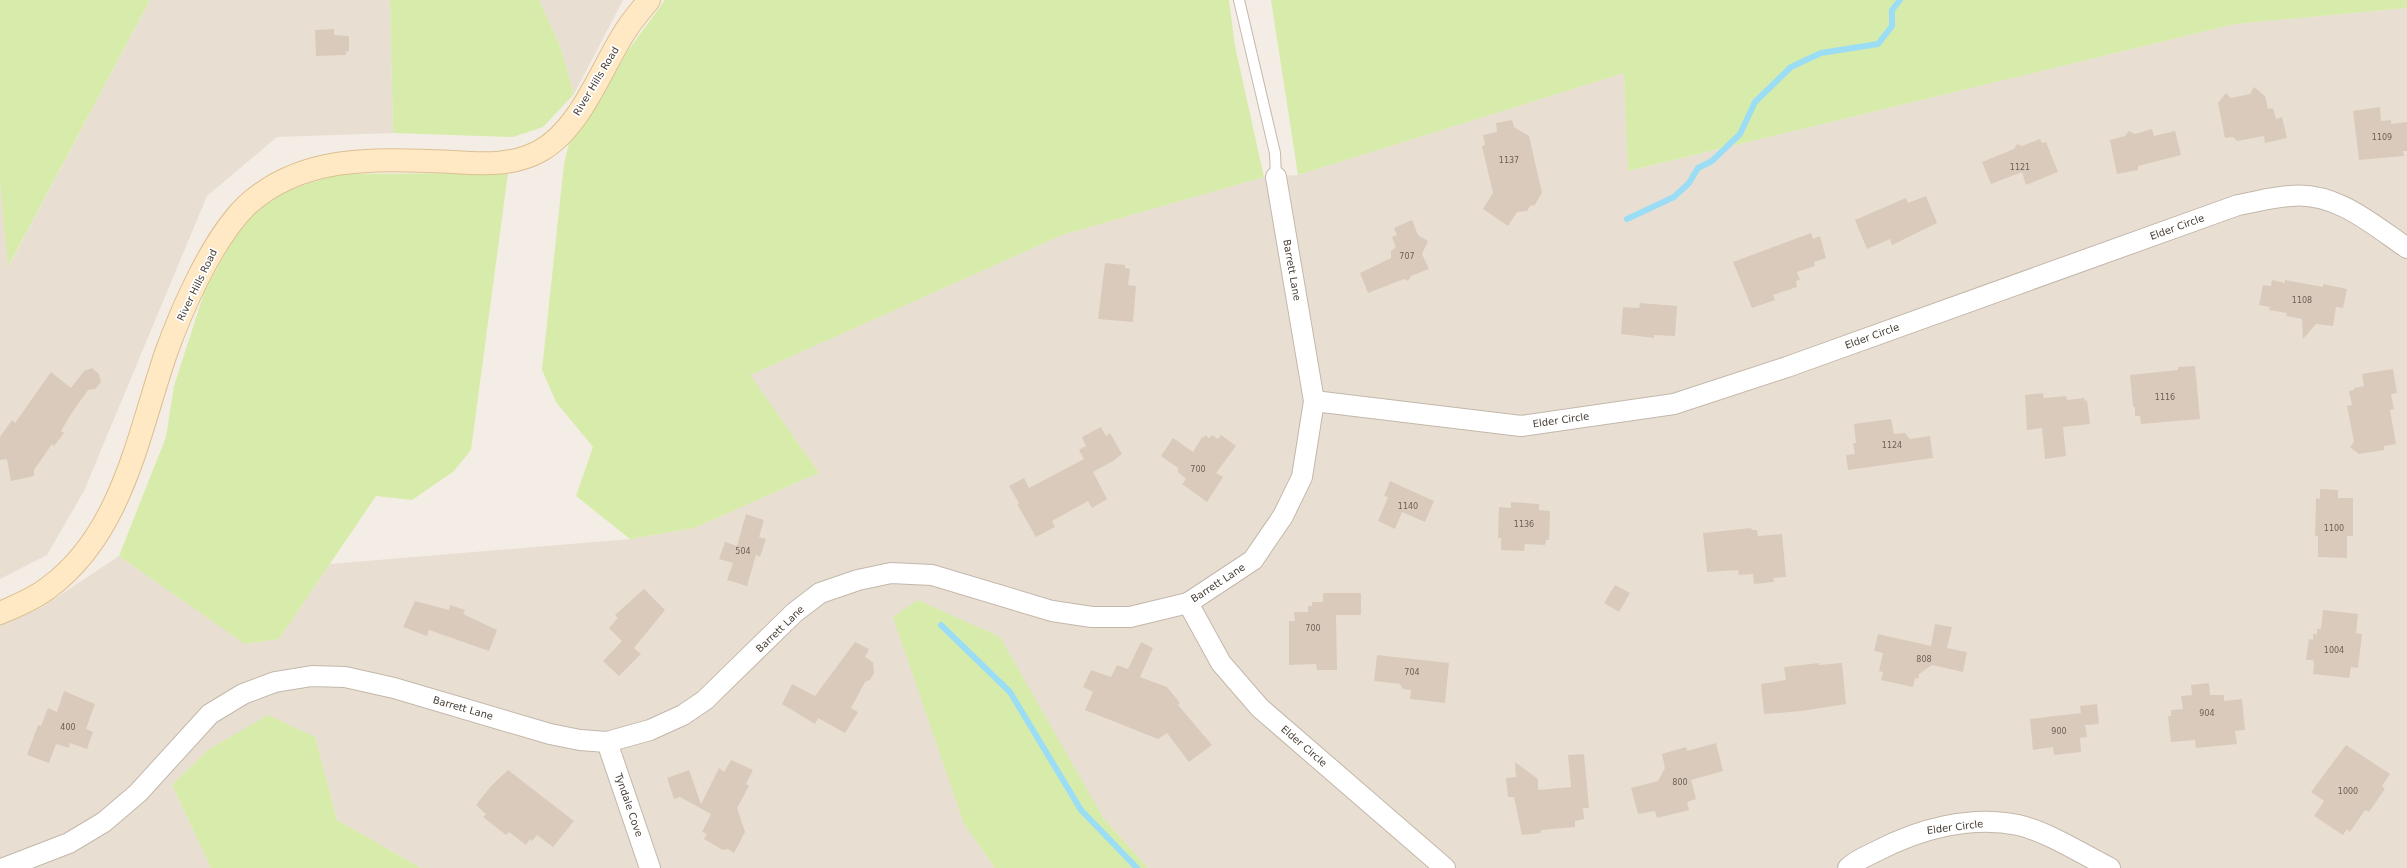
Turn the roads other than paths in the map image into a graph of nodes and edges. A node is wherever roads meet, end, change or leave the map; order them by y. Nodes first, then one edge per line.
1 (649, 0) edge
2 (1239, 0) edge
3 (1276, 176) joint
4 (2407, 248) edge
5 (1314, 401) junction
6 (1188, 603) junction
7 (0, 613) edge
8 (608, 742) junction
9 (4, 868) edge
10 (650, 868) edge
11 (1445, 868) edge
12 (1848, 868) edge
13 (2110, 868) edge

1 - 7 street, River Hills Road
2 - 3 lane
3 - 5 street, Barrett Lane
4 - 5 street, Elder Circle
5 - 6 street, Barrett Lane
6 - 8 street, Barrett Lane
6 - 11 street, Elder Circle
8 - 9 street, Barrett Lane
8 - 10 street, Tyndale Cove
12 - 13 street, Elder Circle

